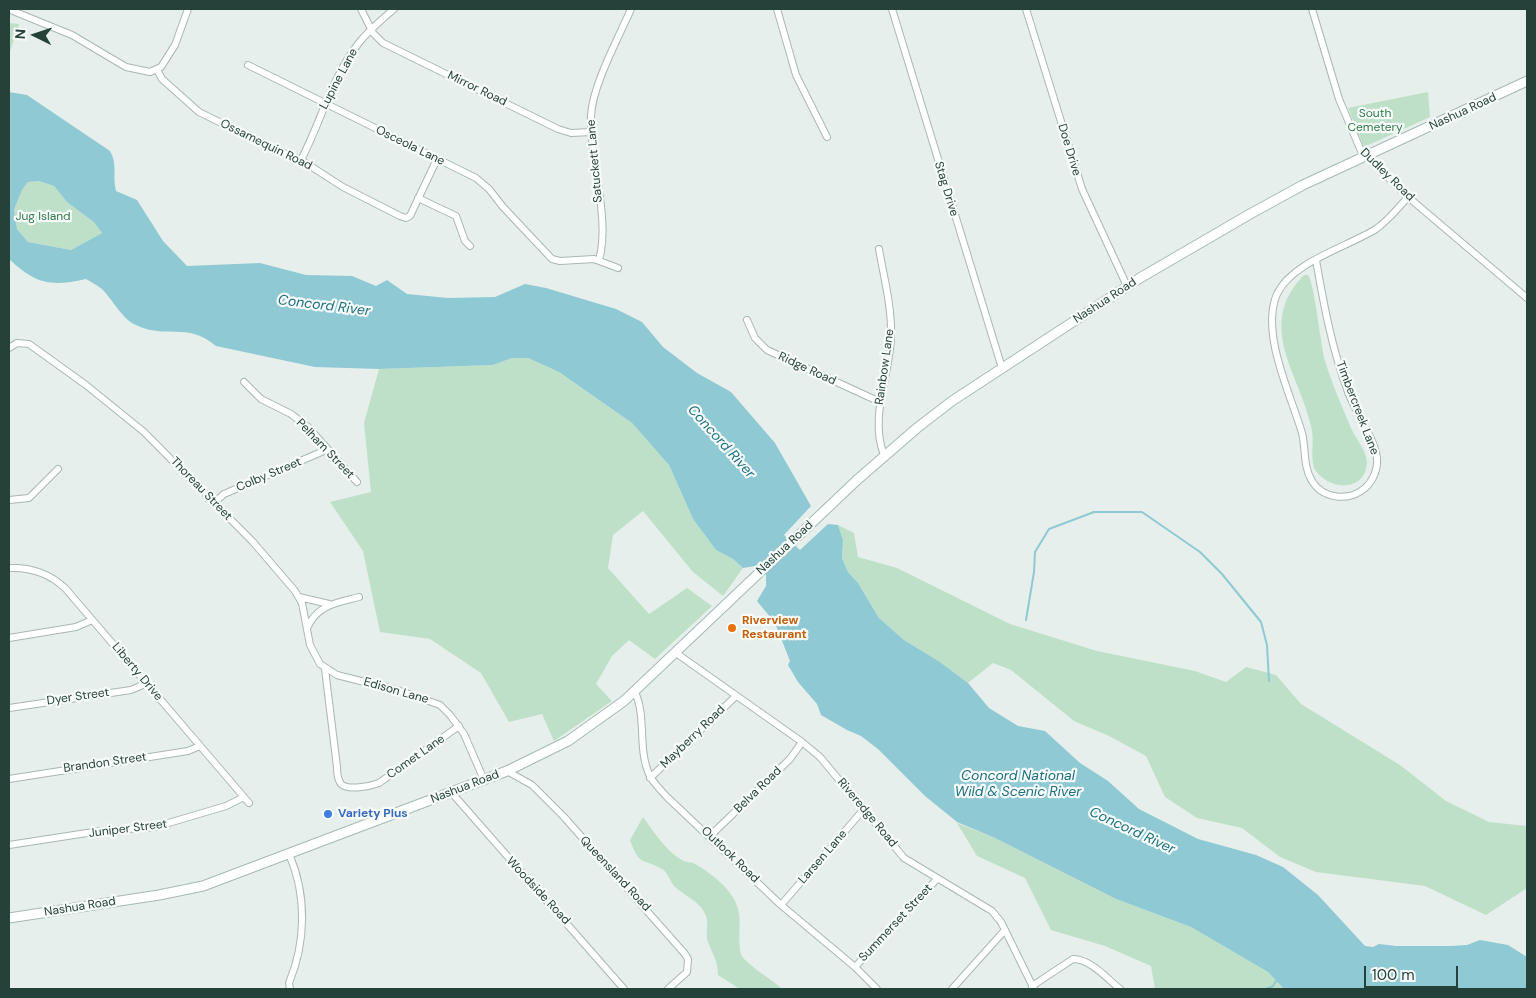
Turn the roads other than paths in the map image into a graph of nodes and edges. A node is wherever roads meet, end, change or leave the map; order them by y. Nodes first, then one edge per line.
1 (188, 9) edge
2 (361, 9) edge
3 (394, 9) edge
4 (631, 9) edge
5 (777, 9) edge
6 (892, 9) edge
7 (1026, 9) edge
8 (1312, 9) edge
9 (13, 11) edge
10 (370, 30) junction
11 (248, 66) dead end
12 (157, 70) junction
13 (1527, 81) edge
14 (326, 103) junction
15 (591, 132) junction
16 (827, 137) dead end
17 (1366, 156) junction
18 (437, 159) junction
19 (301, 160) junction
20 (1408, 196) junction
21 (418, 198) junction
22 (470, 246) dead end
23 (879, 249) dead end
24 (599, 260) junction
25 (1316, 260) junction
26 (618, 268) dead end
27 (1127, 286) junction
28 (1527, 298) edge
29 (747, 320) dead end
30 (9, 348) edge
31 (1002, 368) junction
32 (244, 382) dead end
33 (880, 402) junction
34 (326, 450) junction
35 (884, 455) junction
36 (58, 469) dead end
37 (357, 482) dead end
38 (9, 500) edge
39 (214, 503) junction
40 (9, 568) edge
41 (299, 597) junction
42 (359, 597) dead end
43 (329, 604) junction
44 (92, 620) junction
45 (307, 628) junction
46 (9, 638) edge
47 (676, 653) junction
48 (326, 669) junction
49 (147, 683) junction
50 (635, 692) junction
51 (736, 696) junction
52 (9, 708) edge
53 (459, 726) junction
54 (802, 742) junction
55 (200, 746) junction
56 (507, 771) junction
57 (650, 778) junction
58 (9, 779) edge
59 (484, 780) junction
60 (451, 792) junction
61 (247, 800) joint
62 (864, 809) junction
63 (710, 836) junction
64 (9, 845) edge
65 (289, 854) junction
66 (937, 879) junction
67 (781, 904) junction
68 (9, 918) edge
69 (1005, 930) junction
70 (855, 967) junction
71 (290, 986) edge
72 (1033, 987) edge
73 (283, 989) edge
74 (624, 989) edge
75 (668, 989) edge
76 (877, 989) edge
77 (952, 989) edge
78 (1120, 989) edge

1 - 12 street
2 - 10 street
3 - 10 street, Lupine Lane
4 - 15 street, Satuckett Lane
5 - 16 street
6 - 31 street, Stag Drive
7 - 27 street, Doe Drive
8 - 17 street, Dudley Road
9 - 12 street
10 - 14 street, Lupine Lane
10 - 15 street, Mirror Road
11 - 14 street, Osceola Lane
12 - 19 street, Ossamequin Road
13 - 17 main road, Nashua Road
14 - 18 street, Osceola Lane
14 - 19 street, Lupine Lane
15 - 24 street, Satuckett Lane
17 - 20 street, Dudley Road
17 - 27 main road, Nashua Road
18 - 21 street
18 - 24 street, Osceola Lane
19 - 21 street, Ossamequin Road
20 - 25 street, Timbercreek Lane
20 - 28 street, Dudley Road
21 - 22 street
23 - 33 street, Rainbow Lane
24 - 26 street
25 - 25 street, Timbercreek Lane
27 - 31 main road, Nashua Road
29 - 33 street, Ridge Road
30 - 39 street, Thoreau Street
31 - 35 main road, Nashua Road
32 - 34 street, Pelham Street
33 - 35 street, Rainbow Lane
34 - 37 street, Pelham Street
34 - 39 street, Colby Street
35 - 47 main road, Nashua Road
36 - 38 street
39 - 41 street, Thoreau Street
40 - 44 street, Liberty Drive
41 - 43 street
41 - 45 street, Thoreau Street
42 - 43 street
43 - 45 street
44 - 46 street
44 - 49 street, Liberty Drive
45 - 48 street, Thoreau Street
47 - 50 main road, Nashua Road
47 - 51 street, Riveredge Road
48 - 53 street, Edison Lane
48 - 53 street, Comet Lane
49 - 52 street, Dyer Street
49 - 55 street, Liberty Drive
50 - 56 main road, Nashua Road
50 - 57 street, Outlook Road
51 - 54 street, Riveredge Road
51 - 57 street, Mayberry Road
53 - 59 street, Edison Lane
54 - 62 street, Riveredge Road
54 - 63 street, Belva Road
55 - 58 street, Brandon Street
55 - 61 street, Liberty Drive
56 - 59 main road, Nashua Road
56 - 75 street, Queensland Road
57 - 63 street, Outlook Road
59 - 60 main road, Nashua Road
60 - 65 main road, Nashua Road
60 - 74 street, Woodside Road
61 - 64 street, Juniper Street
62 - 66 street, Riveredge Road
62 - 67 street, Larsen Lane
63 - 67 street, Outlook Road
65 - 68 main road, Nashua Road
65 - 71 street
66 - 69 street, Riveredge Road
66 - 70 street, Summerset Street
67 - 70 street, Outlook Road
69 - 72 street, Riveredge Road
69 - 77 street
70 - 76 street, Outlook Road
71 - 73 street
72 - 78 street

